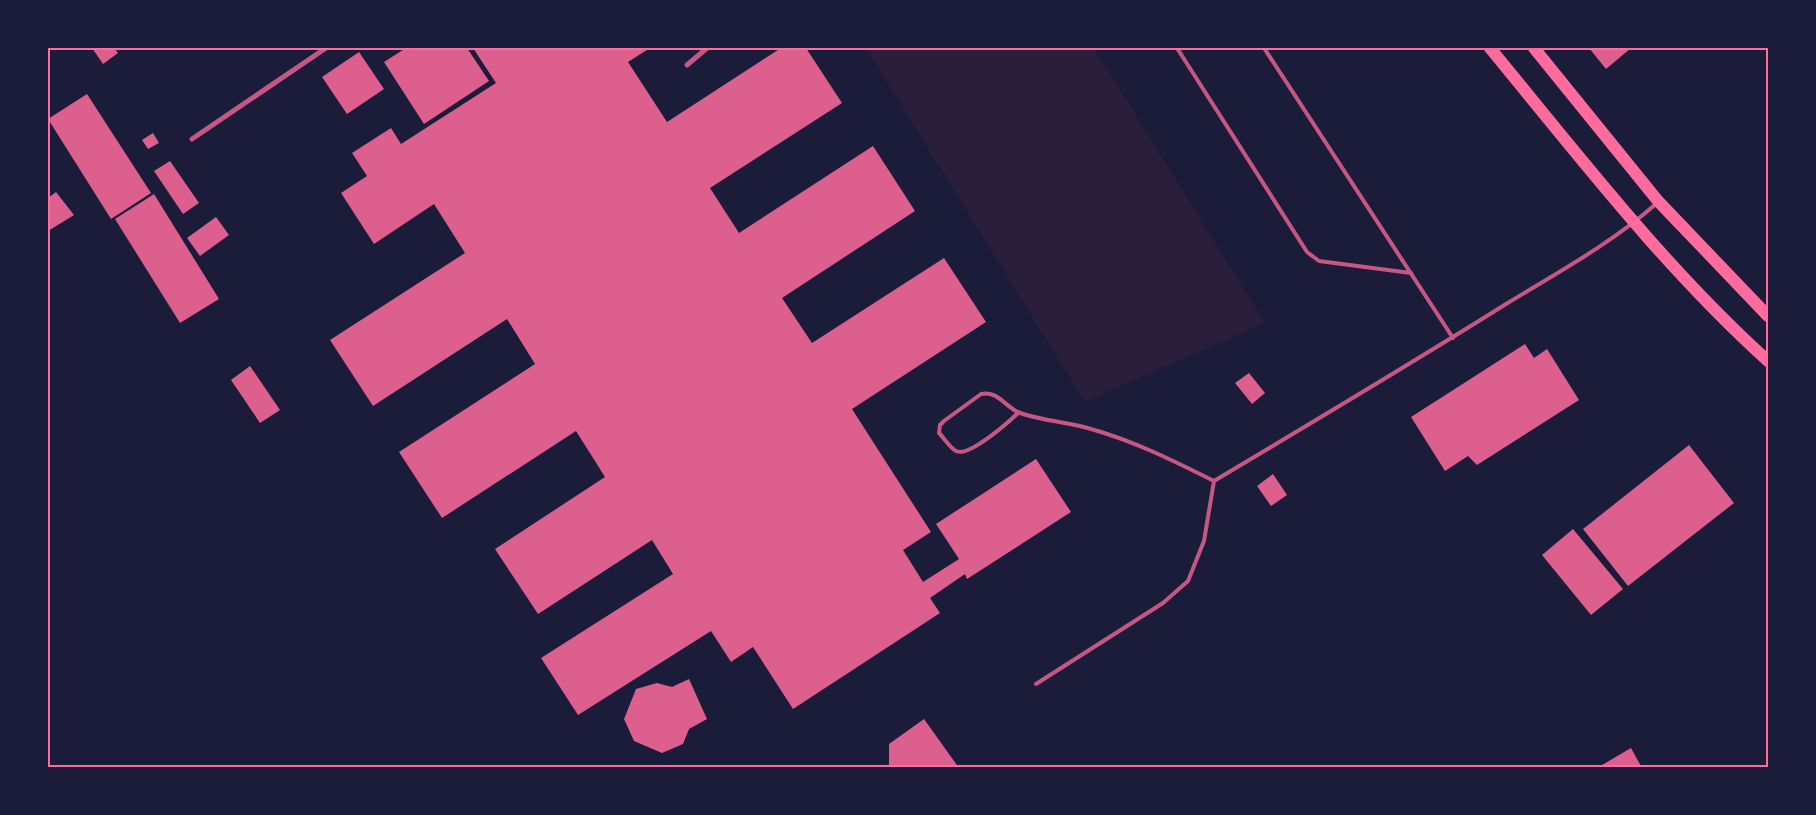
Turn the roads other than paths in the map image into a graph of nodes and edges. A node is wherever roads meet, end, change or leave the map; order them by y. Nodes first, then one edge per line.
1 (326, 48) edge
2 (707, 48) edge
3 (1177, 48) edge
4 (1264, 48) edge
5 (1490, 48) edge
6 (1534, 48) edge
7 (688, 65) dead end
8 (192, 139) dead end
9 (1658, 201) junction
10 (1634, 224) junction
11 (1411, 273) junction
12 (1768, 316) edge
13 (1453, 338) junction
14 (1768, 361) edge
15 (1019, 412) junction
16 (1214, 481) junction
17 (1036, 684) dead end

1 - 8 street
2 - 7 street
3 - 11 lane
4 - 11 lane
5 - 10 main road
6 - 9 main road
9 - 10 lane
9 - 12 main road
10 - 13 lane
10 - 14 main road
11 - 13 lane
13 - 16 lane
15 - 15 lane
15 - 16 lane
16 - 17 lane

